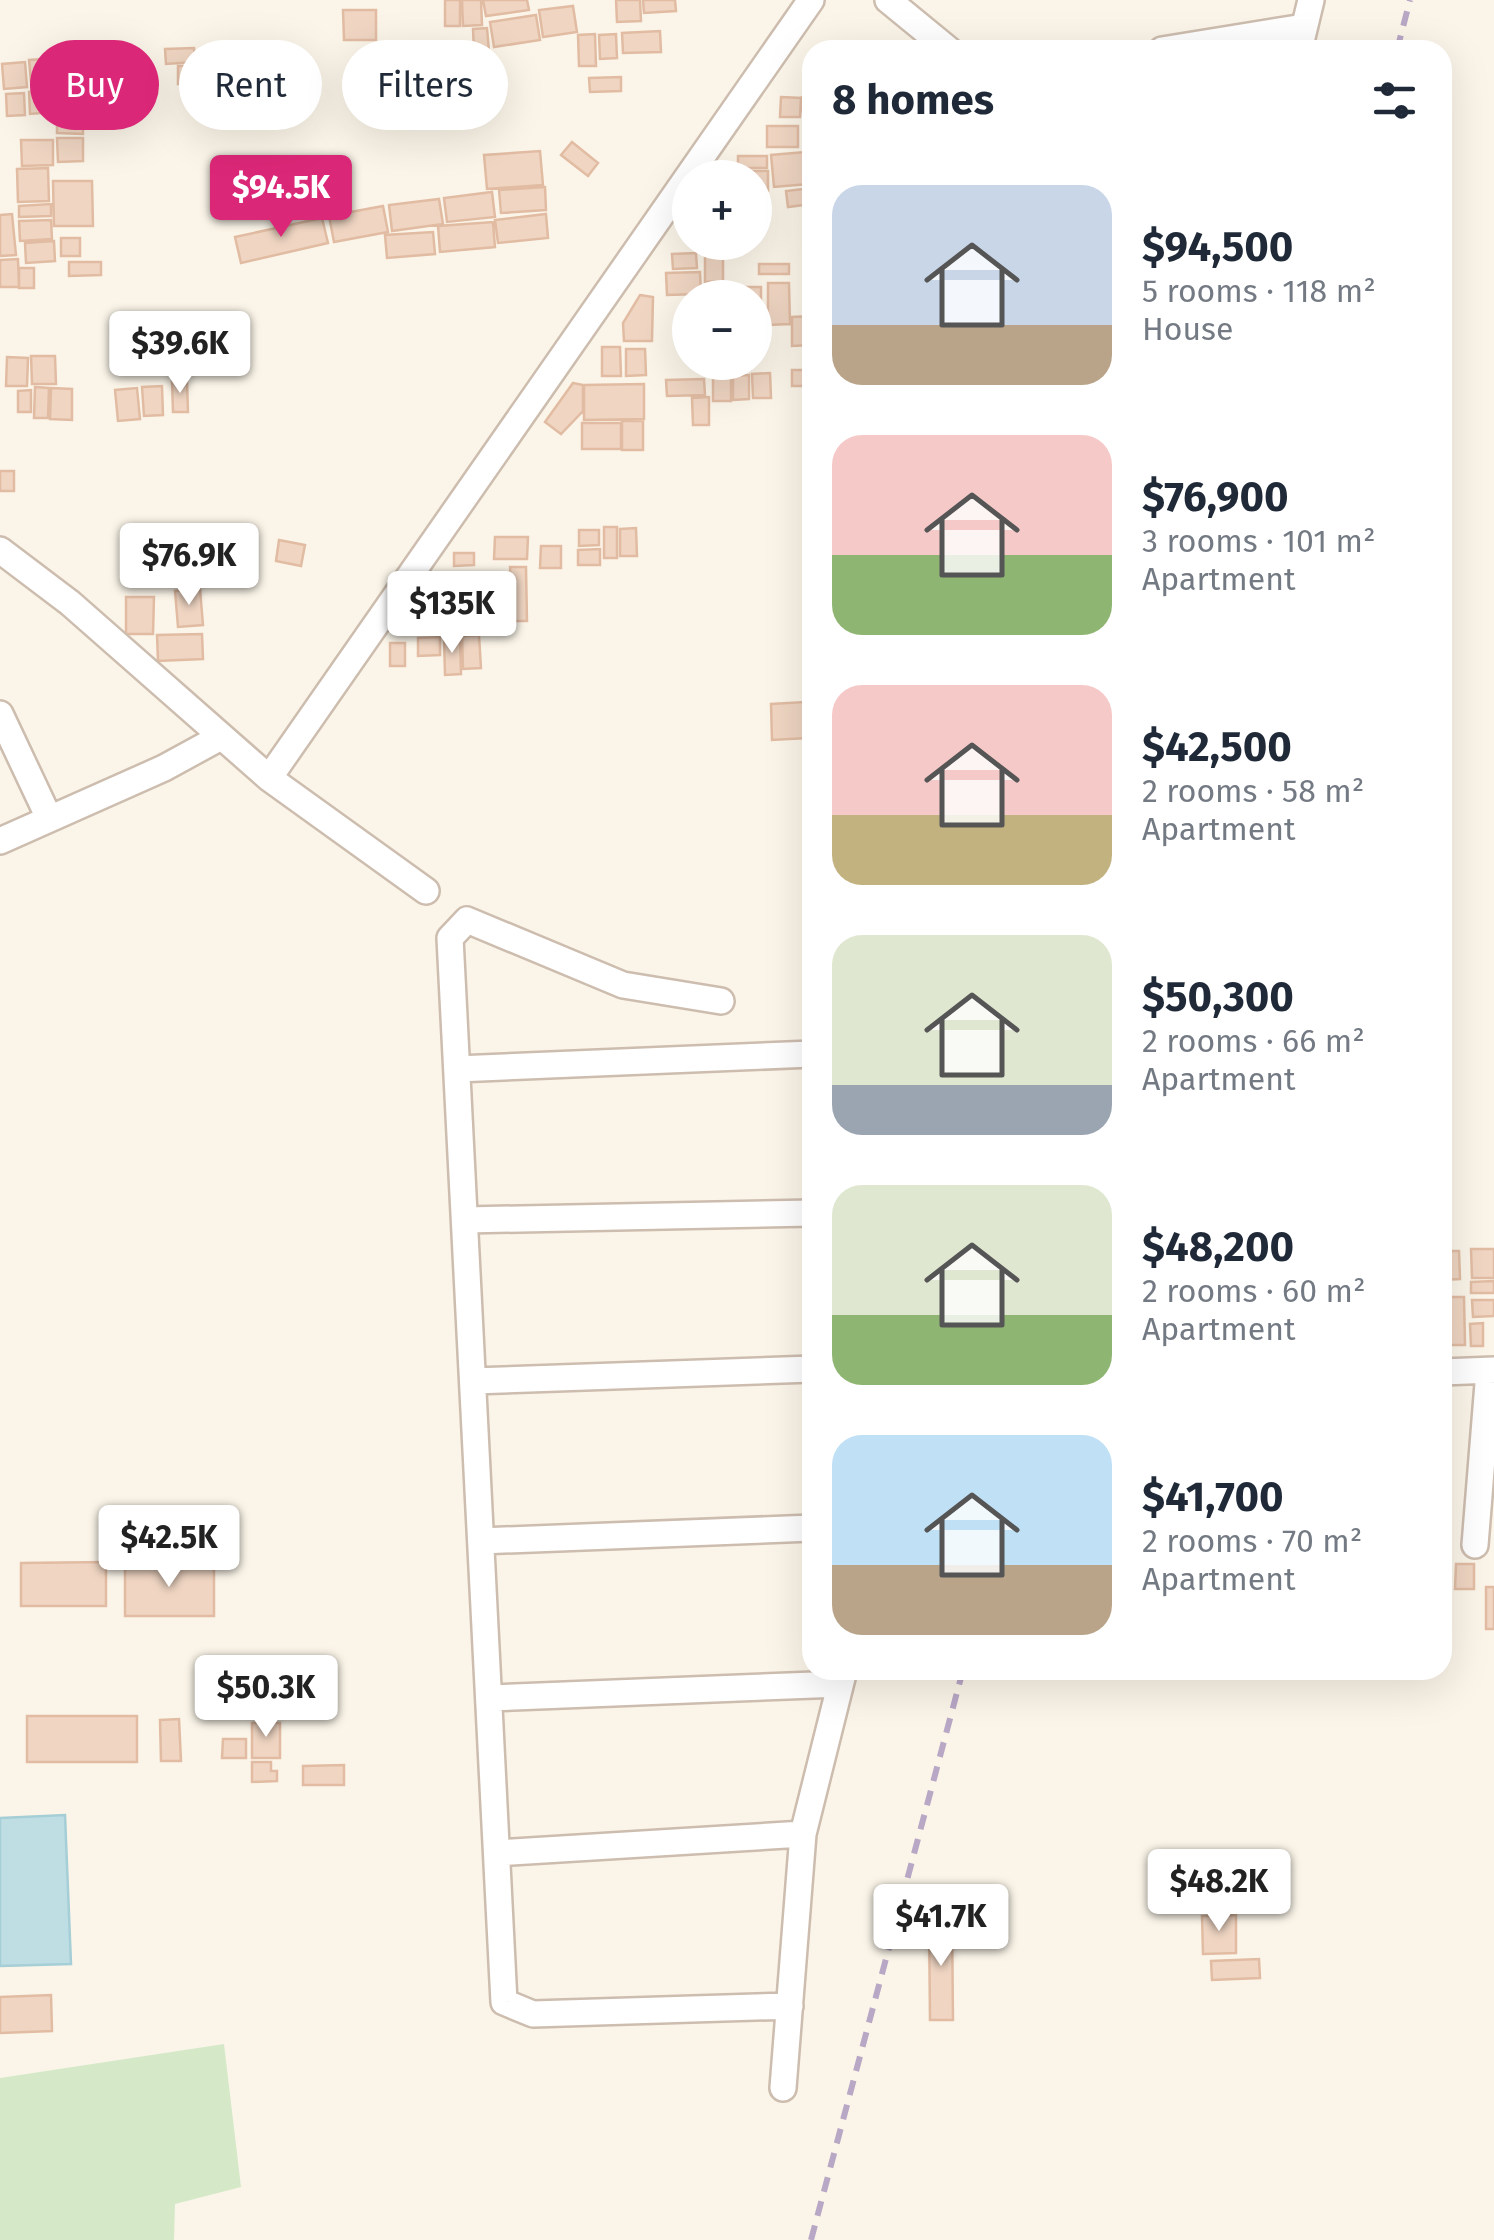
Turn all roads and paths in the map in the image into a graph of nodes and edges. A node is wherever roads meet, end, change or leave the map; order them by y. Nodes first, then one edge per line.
1 (810, 0) edge
2 (888, 0) edge
3 (1311, 0) edge
4 (913, 11) edge
5 (1301, 39) edge
6 (940, 40) edge
7 (0, 550) edge
8 (0, 714) edge
9 (219, 738) junction
10 (268, 778) junction
11 (48, 818) junction
12 (0, 841) edge
13 (426, 891) dead end
14 (721, 1001) dead end
15 (802, 1054) edge
16 (457, 1069) junction
17 (802, 1213) edge
18 (465, 1220) junction
19 (802, 1369) edge
20 (1492, 1371) edge
21 (1452, 1372) edge
22 (473, 1381) junction
23 (802, 1528) edge
24 (481, 1541) junction
25 (1474, 1545) dead end
26 (802, 1679) edge
27 (841, 1680) edge
28 (489, 1698) junction
29 (803, 1834) junction
30 (497, 1853) junction
31 (790, 2006) junction
32 (783, 2088) dead end

1 - 10 street
2 - 4 street
3 - 5 street
4 - 6 street
7 - 9 street
8 - 11 street
9 - 10 street
9 - 11 street
10 - 13 street
11 - 12 street
14 - 16 street
15 - 16 street
16 - 18 street
17 - 18 street
18 - 22 street
19 - 22 street
20 - 21 street
20 - 25 street
22 - 24 street
23 - 24 street
24 - 28 street
26 - 28 street
27 - 29 street
28 - 30 street
29 - 30 street
29 - 31 street
30 - 31 street
31 - 32 street

